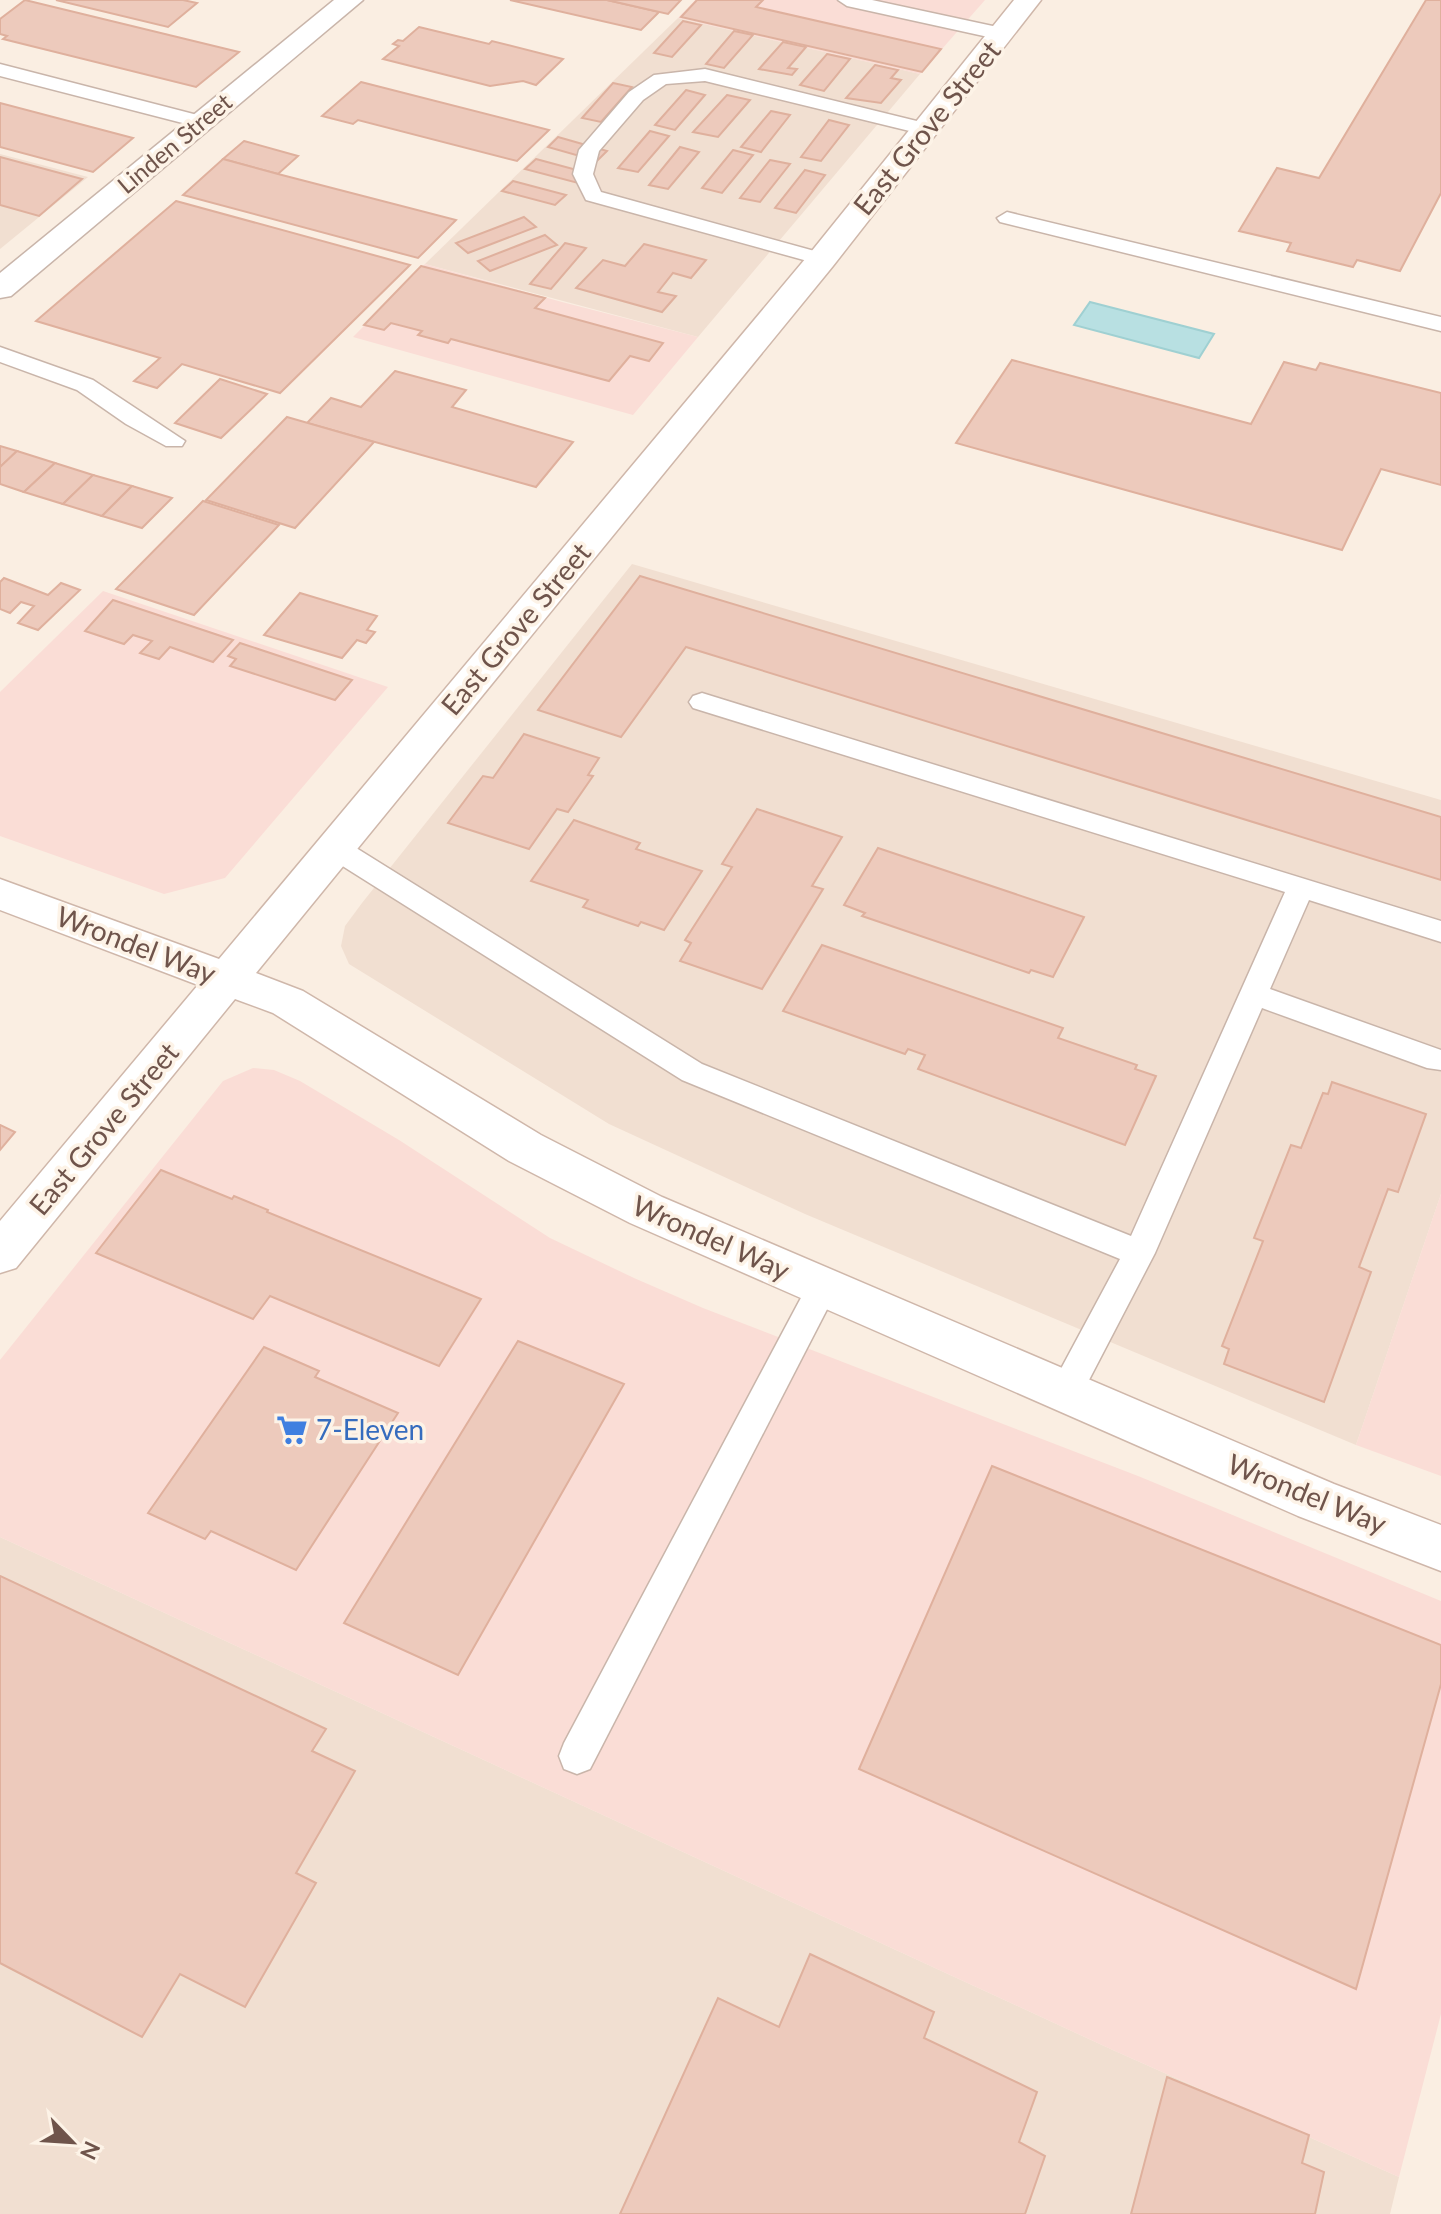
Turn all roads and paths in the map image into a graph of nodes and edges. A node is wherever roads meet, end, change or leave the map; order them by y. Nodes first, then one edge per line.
1 (350, 0) edge
2 (847, 0) edge
3 (1028, 0) edge
4 (1002, 34) junction
5 (0, 70) edge
6 (202, 122) junction
7 (926, 129) junction
8 (1007, 218) dead end
9 (822, 259) junction
10 (0, 289) edge
11 (1441, 324) edge
12 (0, 354) edge
13 (174, 441) dead end
14 (702, 702) dead end
15 (335, 848) junction
16 (1301, 887) junction
17 (0, 894) edge
18 (1441, 932) edge
19 (227, 979) junction
20 (1254, 994) junction
21 (1437, 1060) dead end
22 (1139, 1253) junction
23 (0, 1254) edge
24 (822, 1288) junction
25 (1065, 1393) junction
26 (1441, 1548) edge
27 (577, 1756) dead end

1 - 6 street, Linden Street
2 - 4 lane
3 - 4 street, East Grove Street
4 - 7 street, East Grove Street
5 - 6 lane
6 - 10 street, Linden Street
7 - 9 street, East Grove Street
7 - 9 lane
8 - 11 lane
9 - 15 street, East Grove Street
12 - 13 lane
14 - 16 lane
15 - 19 street, East Grove Street
15 - 22 lane
16 - 18 lane
16 - 20 lane
17 - 19 street, Wrondel Way
19 - 23 street, East Grove Street
19 - 24 street, Wrondel Way
20 - 21 lane
20 - 22 lane
22 - 25 lane
24 - 25 street, Wrondel Way
24 - 27 lane
25 - 26 street, Wrondel Way

